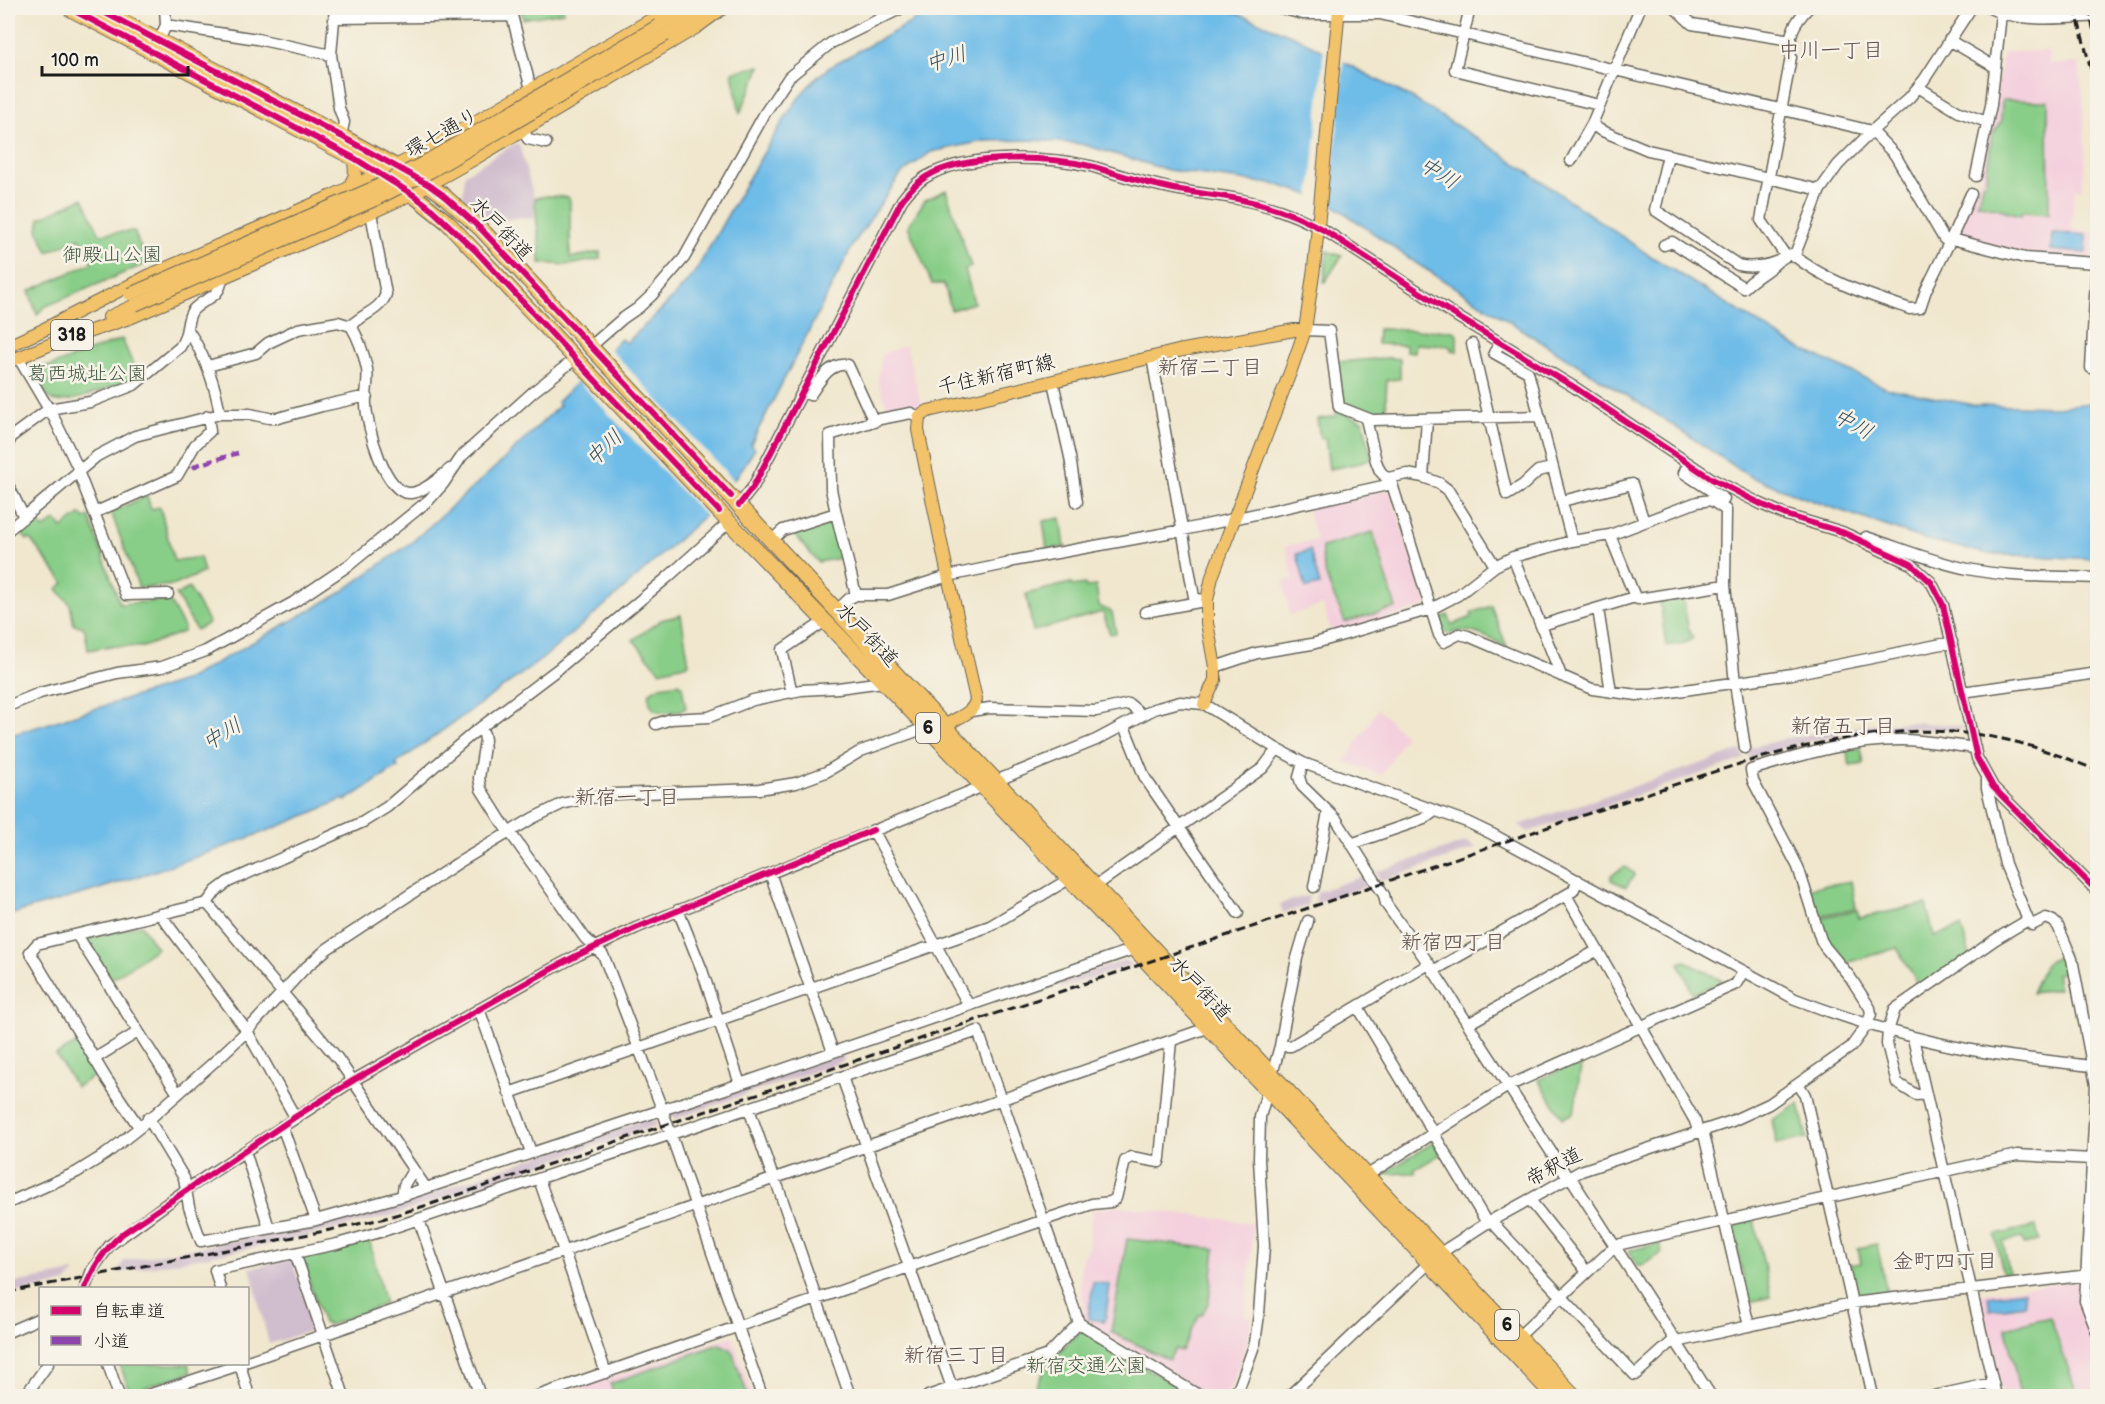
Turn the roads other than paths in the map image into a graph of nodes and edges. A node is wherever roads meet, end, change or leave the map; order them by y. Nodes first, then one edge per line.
1 (69, 8) edge
2 (96, 8) edge
3 (165, 8) edge
4 (671, 8) edge
5 (688, 8) edge
6 (712, 8) edge
7 (723, 8) edge
8 (902, 8) edge
9 (1280, 8) edge
10 (1470, 8) edge
11 (1640, 8) edge
12 (1675, 8) edge
13 (1808, 8) edge
14 (1971, 8) edge
15 (1990, 8) edge
16 (1339, 10) edge
17 (511, 12) edge
18 (335, 13) edge
19 (435, 13) edge
20 (2001, 14) junction
21 (2097, 16) edge
22 (166, 25) junction
23 (663, 30) junction
24 (1463, 33) junction
25 (1791, 40) junction
26 (1949, 40) junction
27 (159, 41) junction
28 (330, 55) junction
29 (1995, 67) junction
30 (1614, 69) junction
31 (1918, 87) junction
32 (531, 89) junction
33 (1599, 105) junction
34 (1780, 110) junction
35 (1987, 122) junction
36 (1592, 124) junction
37 (523, 130) junction
38 (1872, 131) junction
39 (457, 133) junction
40 (341, 136) junction
41 (546, 143) dead end
42 (1668, 155) junction
43 (354, 158) junction
44 (1571, 161) dead end
45 (469, 162) junction
46 (394, 166) junction
47 (380, 174) junction
48 (1976, 176) dead end
49 (1769, 178) junction
50 (429, 185) junction
51 (349, 188) junction
52 (1820, 190) junction
53 (412, 194) junction
54 (1971, 194) dead end
55 (332, 196) junction
56 (371, 213) junction
57 (1318, 223) junction
58 (346, 225) junction
59 (1951, 240) junction
60 (2097, 243) edge
61 (1664, 245) dead end
62 (1785, 258) junction
63 (2096, 263) junction
64 (222, 278) junction
65 (133, 299) junction
66 (351, 326) junction
67 (44, 330) junction
68 (188, 330) junction
69 (1305, 330) junction
70 (1500, 342) junction
71 (55, 343) junction
72 (1472, 344) dead end
73 (8, 346) edge
74 (593, 351) junction
75 (1152, 357) junction
76 (13, 360) edge
77 (579, 363) junction
78 (208, 366) junction
79 (2091, 368) dead end
80 (1053, 382) junction
81 (802, 390) junction
82 (367, 396) junction
83 (49, 409) junction
84 (220, 414) junction
85 (208, 416) junction
86 (1540, 416) junction
87 (919, 417) junction
88 (1366, 418) junction
89 (1490, 418) junction
90 (1427, 419) junction
91 (874, 422) junction
92 (8, 444) edge
93 (1688, 464) junction
94 (456, 465) junction
95 (1552, 468) junction
96 (79, 471) junction
97 (1423, 477) junction
98 (1390, 481) junction
99 (8, 485) edge
100 (735, 500) junction
101 (1562, 501) junction
102 (1077, 502) dead end
103 (1720, 506) junction
104 (96, 512) junction
105 (836, 513) junction
106 (724, 516) junction
107 (24, 517) junction
108 (1232, 520) junction
109 (1644, 522) junction
110 (8, 530) edge
111 (1183, 530) junction
112 (1842, 532) junction
113 (1610, 535) junction
114 (772, 540) junction
115 (1572, 541) junction
116 (1513, 557) junction
117 (1495, 566) junction
118 (948, 576) junction
119 (2097, 578) edge
120 (1725, 585) junction
121 (168, 594) dead end
122 (856, 595) junction
123 (1635, 597) junction
124 (1207, 600) junction
125 (1431, 609) junction
126 (1598, 609) junction
127 (1145, 612) dead end
128 (831, 616) junction
129 (1542, 625) junction
130 (1952, 642) junction
131 (1215, 667) junction
132 (2097, 673) edge
133 (1561, 676) junction
134 (883, 682) junction
135 (1735, 683) junction
136 (1962, 692) junction
137 (792, 693) junction
138 (1611, 693) junction
139 (1204, 704) junction
140 (8, 706) edge
141 (971, 711) junction
142 (1142, 715) junction
143 (657, 724) dead end
144 (926, 726) junction
145 (1124, 726) junction
146 (944, 727) junction
147 (480, 728) junction
148 (1745, 748) dead end
149 (1975, 748) junction
150 (1277, 749) junction
151 (1303, 763) junction
152 (1987, 779) junction
153 (988, 783) junction
154 (1435, 811) junction
155 (1328, 812) junction
156 (1179, 826) junction
157 (873, 830) junction
158 (509, 832) junction
159 (1351, 844) junction
160 (770, 873) junction
161 (1069, 879) junction
162 (1578, 880) junction
163 (1314, 887) dead end
164 (1094, 888) junction
165 (2097, 892) edge
166 (1566, 895) junction
167 (207, 903) junction
168 (678, 910) junction
169 (1238, 913) dead end
170 (160, 914) junction
171 (2028, 920) junction
172 (1308, 921) dead end
173 (77, 935) junction
174 (1135, 941) junction
175 (935, 944) junction
176 (594, 947) junction
177 (1596, 951) junction
178 (1431, 968) junction
179 (1743, 972) junction
180 (811, 988) junction
181 (282, 993) junction
182 (968, 1004) junction
183 (1358, 1007) junction
184 (479, 1009) junction
185 (719, 1020) junction
186 (1468, 1024) junction
187 (1867, 1024) junction
188 (1215, 1025) junction
189 (1641, 1027) junction
190 (247, 1030) junction
191 (1888, 1031) junction
192 (138, 1032) junction
193 (1913, 1038) junction
194 (1171, 1041) junction
195 (1280, 1047) junction
196 (639, 1049) junction
197 (834, 1052) junction
198 (94, 1059) junction
199 (2097, 1067) edge
200 (1272, 1076) junction
201 (842, 1077) junction
202 (354, 1080) junction
203 (740, 1084) junction
204 (1799, 1085) junction
205 (1508, 1086) junction
206 (509, 1093) junction
207 (1268, 1093) junction
208 (178, 1094) junction
209 (1926, 1094) junction
210 (1002, 1100) junction
211 (662, 1109) junction
212 (749, 1109) junction
213 (295, 1117) junction
214 (144, 1123) junction
215 (282, 1126) junction
216 (1700, 1130) junction
217 (1432, 1133) junction
218 (671, 1135) junction
219 (867, 1146) junction
220 (244, 1151) junction
221 (531, 1152) junction
222 (2092, 1159) junction
223 (412, 1170) junction
224 (1945, 1171) junction
225 (1366, 1176) junction
226 (1569, 1178) junction
227 (539, 1179) junction
228 (774, 1179) junction
229 (426, 1188) junction
230 (187, 1189) junction
231 (402, 1196) junction
232 (1828, 1197) junction
233 (1530, 1200) junction
234 (8, 1203) edge
235 (695, 1206) junction
236 (316, 1220) junction
237 (419, 1220) junction
238 (1044, 1221) junction
239 (1724, 1221) junction
240 (1489, 1222) junction
241 (270, 1228) junction
242 (1615, 1247) junction
243 (564, 1252) junction
244 (295, 1253) junction
245 (1434, 1259) junction
246 (909, 1268) junction
247 (1587, 1272) junction
248 (2097, 1274) edge
249 (2086, 1275) junction
250 (85, 1287) edge
251 (220, 1287) edge
252 (1972, 1288) junction
253 (444, 1293) junction
254 (1561, 1296) junction
255 (816, 1300) junction
256 (1852, 1303) junction
257 (39, 1318) edge
258 (1079, 1323) junction
259 (1749, 1326) junction
260 (737, 1327) junction
261 (8, 1332) edge
262 (2097, 1335) edge
263 (323, 1336) junction
264 (1518, 1337) junction
265 (1676, 1342) junction
266 (249, 1361) edge
267 (47, 1365) edge
268 (108, 1365) edge
269 (238, 1365) edge
270 (241, 1365) edge
271 (606, 1373) junction
272 (1993, 1383) junction
273 (953, 1392) edge
274 (25, 1396) edge
275 (119, 1396) edge
276 (145, 1396) edge
277 (249, 1396) edge
278 (344, 1396) edge
279 (480, 1396) edge
280 (538, 1396) edge
281 (762, 1396) edge
282 (850, 1396) edge
283 (928, 1396) edge
284 (1205, 1396) edge
285 (1234, 1396) edge
286 (1289, 1396) edge
287 (1554, 1396) edge
288 (1574, 1396) edge
289 (1711, 1396) edge
290 (1873, 1396) edge
291 (1934, 1396) edge
292 (1996, 1396) edge

1 - 43 highway, 水戸街道 / 6
2 - 27 highway, 水戸街道 / 6
3 - 22 street
4 - 32 main road
5 - 23 main road, 環七通り / 318
6 - 23 main road, 環七通り / 318
7 - 37 main road
8 - 74 street
9 - 16 street
10 - 24 street
11 - 30 street
12 - 25 street
13 - 25 street
14 - 26 street
15 - 20 street
16 - 24 street
16 - 57 main road
17 - 19 street
17 - 32 street
18 - 19 street
18 - 28 street
20 - 21 street
20 - 29 street
22 - 27 street
22 - 28 street
23 - 65 main road, 環七通り / 318, bridge
24 - 30 street
24 - 33 street
25 - 34 street
26 - 29 street
26 - 31 street
27 - 40 highway, 水戸街道 / 6
28 - 40 street
29 - 35 street
30 - 33 street
30 - 34 street
31 - 35 street
31 - 38 street
32 - 39 main road
33 - 36 street
34 - 38 street
34 - 49 street
35 - 48 street
36 - 42 street
36 - 44 street
37 - 41 street
37 - 45 main road
38 - 52 street
38 - 59 street
39 - 45 main road
39 - 46 main road
40 - 46 highway, 水戸街道 / 6
42 - 49 street
42 - 62 street
43 - 47 highway, 水戸街道 / 6
43 - 51 main road
45 - 50 main road
46 - 47 main road
46 - 50 highway, 水戸街道 / 6
47 - 51 main road
47 - 53 highway, 水戸街道 / 6
49 - 52 street
49 - 62 street
50 - 53 main road
50 - 74 highway, 水戸街道 / 6
51 - 55 main road
52 - 62 street
53 - 56 main road
53 - 77 highway, 水戸街道 / 6
54 - 59 street
55 - 58 main road
55 - 67 main road
56 - 58 main road
56 - 66 street
57 - 69 main road
57 - 70 street
57 - 81 street
58 - 64 main road
59 - 62 street
59 - 63 street
60 - 63 street
61 - 62 street
63 - 79 street
64 - 68 street
64 - 71 main road
65 - 67 main road, 環七通り / 318
65 - 71 main road, 環七通り / 318
66 - 78 street
66 - 82 street
67 - 73 main road, 環七通り / 318
68 - 78 street
68 - 83 street
69 - 75 main road, 千住新宿町線
69 - 88 street
69 - 108 main road
70 - 86 street
70 - 93 street
71 - 76 main road, 環七通り / 318
72 - 89 street
74 - 100 highway, 水戸街道 / 6
75 - 80 main road, 千住新宿町線
75 - 111 street
76 - 83 street
77 - 94 street
77 - 106 highway, 水戸街道 / 6
78 - 84 street
80 - 87 main road, 千住新宿町線
80 - 102 street
81 - 91 street
81 - 100 street
82 - 84 street
82 - 94 street
83 - 92 street
83 - 96 street
84 - 85 street
85 - 96 street
85 - 104 street
86 - 89 street
86 - 95 street
87 - 91 street
87 - 118 main road, 千住新宿町線
88 - 90 street
88 - 98 street
89 - 90 street
89 - 95 street
90 - 97 street
91 - 105 street
93 - 103 street
93 - 112 street
94 - 140 street
95 - 101 street
96 - 104 street
96 - 107 street
97 - 98 street
97 - 117 street
98 - 108 street
98 - 125 street
99 - 107 street
100 - 114 highway, 水戸街道 / 6
101 - 109 street
101 - 115 street
103 - 109 street
103 - 120 street
104 - 121 street
105 - 114 street
105 - 122 street
106 - 128 highway, 水戸街道 / 6
106 - 147 street
107 - 110 street
108 - 111 street
108 - 124 main road
109 - 113 street
111 - 118 street
111 - 124 street
112 - 119 street
112 - 130 street
113 - 115 street
113 - 123 street
114 - 128 highway, 水戸街道 / 6
115 - 116 street
116 - 117 street
116 - 129 street
117 - 125 street
118 - 122 street
118 - 141 main road, 千住新宿町線
120 - 123 street
120 - 135 street
122 - 128 street
123 - 126 street
124 - 127 street
124 - 131 main road
125 - 131 street
125 - 133 street
126 - 129 street
126 - 138 street
128 - 134 highway, 水戸街道 / 6
128 - 137 street
128 - 146 highway, 水戸街道 / 6
129 - 133 street
130 - 135 street
130 - 136 street
131 - 139 main road
132 - 136 street
133 - 138 street
134 - 137 street
134 - 144 highway, 水戸街道 / 6
135 - 138 street
135 - 148 street
136 - 149 street
137 - 143 street
139 - 142 street
139 - 150 street
141 - 142 street
141 - 146 main road
142 - 145 street
144 - 153 highway, 水戸街道 / 6
144 - 158 street
145 - 153 street
145 - 156 street
146 - 153 highway, 水戸街道 / 6
147 - 158 street
147 - 167 street
149 - 152 street
149 - 187 street
150 - 151 street
150 - 156 street
151 - 154 street
151 - 155 street
152 - 165 street
152 - 171 street
153 - 157 street
153 - 161 highway, 水戸街道 / 6
153 - 164 highway, 水戸街道 / 6
154 - 159 street
154 - 162 street
155 - 159 street
155 - 163 street
156 - 164 street
156 - 169 street
157 - 160 street
157 - 175 street
158 - 176 street
158 - 181 street
159 - 178 street
160 - 168 street
160 - 180 street
161 - 174 highway, 水戸街道 / 6
161 - 175 street
162 - 166 street
162 - 179 street
164 - 174 highway, 水戸街道 / 6
166 - 177 street
166 - 178 street
167 - 170 street
167 - 181 street
168 - 176 street
168 - 185 street
170 - 173 street
170 - 190 street
171 - 191 street
171 - 199 street
172 - 195 street
173 - 192 street
173 - 198 street
174 - 182 street
174 - 188 highway, 水戸街道 / 6
175 - 180 street
175 - 182 street
176 - 184 street
176 - 196 street
177 - 186 street
177 - 189 street
178 - 183 street
178 - 186 street
179 - 187 street
179 - 189 street
180 - 185 street
180 - 197 street
181 - 190 street
181 - 202 street
182 - 197 street
183 - 195 street
183 - 217 street
184 - 202 street
184 - 206 street
185 - 196 street
185 - 203 street
186 - 205 street
187 - 191 street
187 - 204 street, 帝釈道
188 - 194 street
188 - 200 highway, 水戸街道 / 6
188 - 207 highway, 水戸街道 / 6
189 - 205 street
189 - 216 street
190 - 208 street
190 - 213 street
191 - 193 street
191 - 209 street
192 - 198 street
192 - 208 street
193 - 199 street
193 - 209 street
194 - 210 street
194 - 238 street
195 - 200 street
196 - 206 street
196 - 211 street
197 - 203 street
198 - 214 street
199 - 222 street
200 - 207 street
200 - 225 highway, 水戸街道 / 6
201 - 210 street
201 - 212 street
201 - 219 street
202 - 213 street
202 - 223 street
203 - 211 street
204 - 216 street, 帝釈道
204 - 232 street
205 - 217 street
205 - 226 street
206 - 221 street
207 - 245 highway, 水戸街道 / 6
207 - 285 street
208 - 214 street
209 - 224 street
210 - 219 street
210 - 238 street
211 - 218 street
211 - 221 street
212 - 218 street
212 - 228 street
213 - 215 street
214 - 230 street
214 - 234 street
215 - 220 street
215 - 236 street
216 - 226 street, 帝釈道
216 - 239 street
217 - 225 street
217 - 240 street
218 - 227 street
218 - 235 street
219 - 228 street
219 - 246 street
220 - 230 street
220 - 241 street
221 - 229 street
222 - 224 street
222 - 249 street
223 - 229 street
223 - 231 street
224 - 232 street
224 - 252 street
225 - 245 highway, 水戸街道 / 6
226 - 233 street, 帝釈道
226 - 242 street
227 - 237 street
227 - 243 street
228 - 235 street
228 - 255 street
229 - 231 street
230 - 241 street
230 - 250 street
231 - 236 street
232 - 239 street
232 - 256 street
233 - 240 street, 帝釈道
233 - 247 street
235 - 243 street
235 - 260 street
236 - 241 street
237 - 244 street
237 - 253 street
238 - 246 street
238 - 258 street
239 - 242 street
239 - 259 street
240 - 245 street, 帝釈道
240 - 254 street
242 - 247 street
242 - 265 street
243 - 253 street
243 - 271 street
244 - 251 street
244 - 263 street
245 - 264 highway, 水戸街道 / 6
245 - 286 street, 帝釈道
245 - 287 highway, 水戸街道 / 6
246 - 255 street
246 - 273 street
247 - 254 street
248 - 249 street
249 - 252 street
249 - 262 street
252 - 256 street
252 - 272 street
253 - 263 street
253 - 279 street
254 - 264 street
254 - 265 street
255 - 260 street
255 - 282 street
256 - 259 street
256 - 290 street
257 - 261 street
258 - 273 street
258 - 284 street
259 - 265 street
260 - 271 street
260 - 281 street
263 - 266 street
263 - 278 street
264 - 288 highway, 水戸街道 / 6
265 - 289 street
267 - 274 street
268 - 275 street
269 - 276 street
270 - 277 street
271 - 280 street
272 - 291 street
272 - 292 street
273 - 283 street

